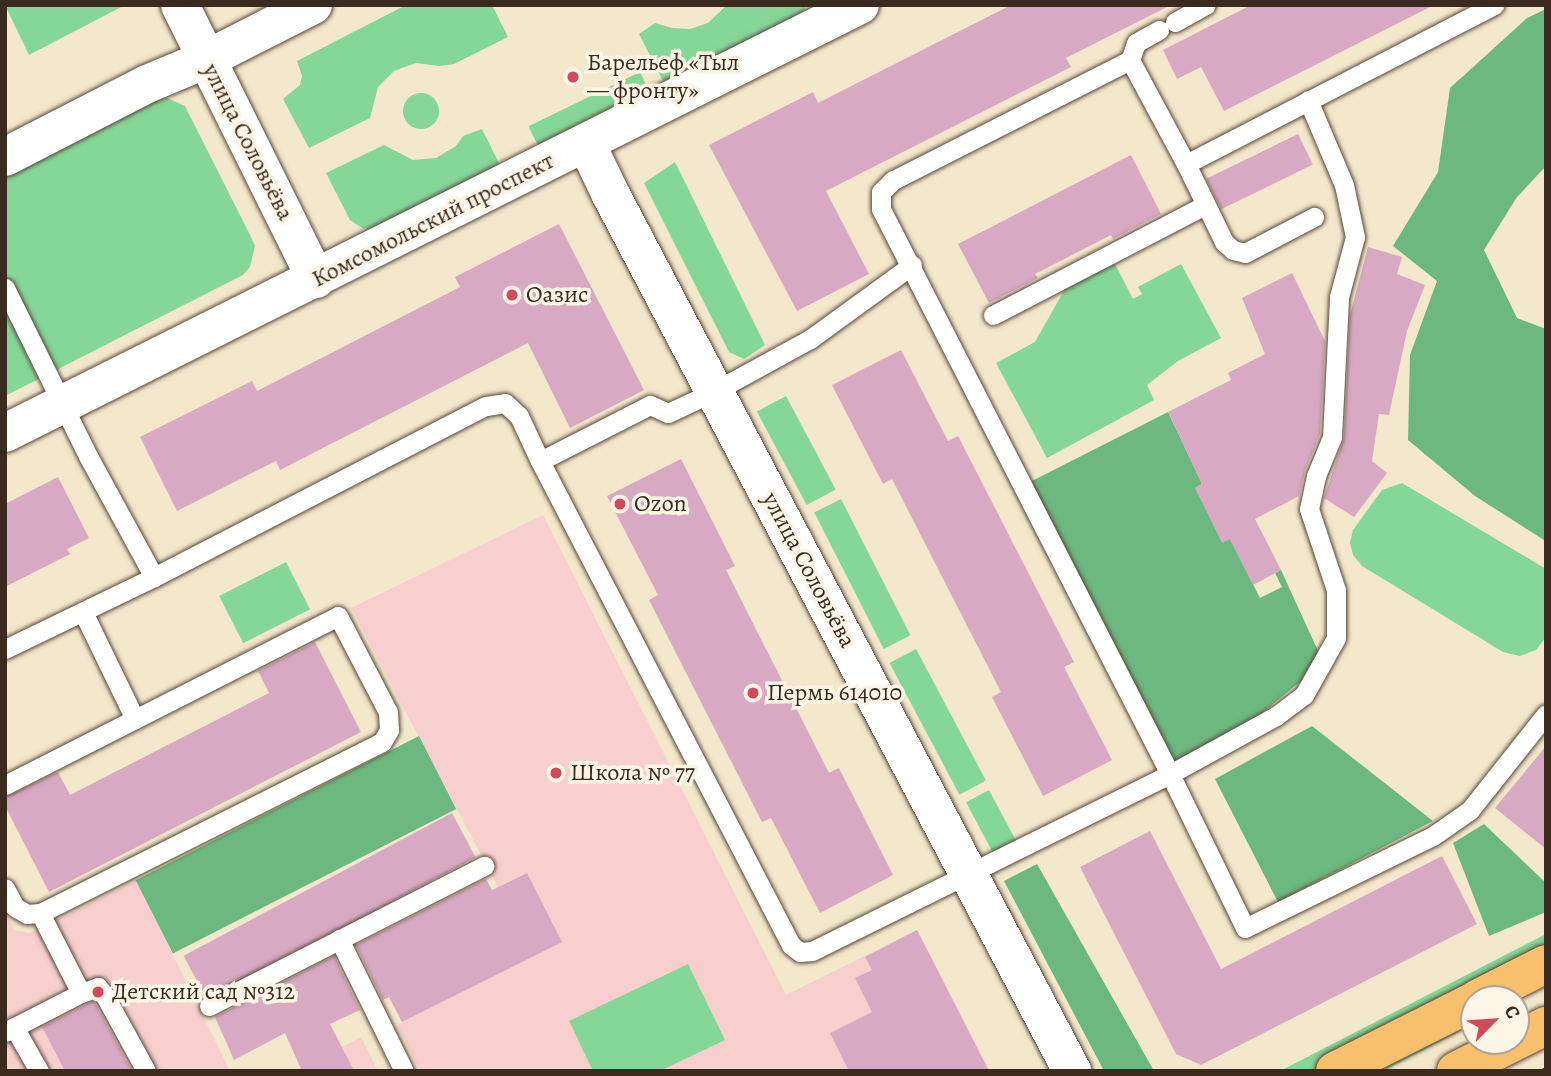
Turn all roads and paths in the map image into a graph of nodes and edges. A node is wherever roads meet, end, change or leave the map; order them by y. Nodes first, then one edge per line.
1 (180, 5) edge
2 (313, 5) edge
3 (860, 5) edge
4 (1206, 5) edge
5 (1494, 5) edge
6 (207, 59) junction
7 (1130, 60) junction
8 (1308, 100) junction
9 (586, 143) junction
10 (5, 157) edge
11 (1186, 164) junction
12 (1206, 205) junction
13 (1314, 217) dead end
14 (912, 265) junction
15 (316, 279) junction
16 (5, 288) edge
17 (993, 315) dead end
18 (715, 391) junction
19 (64, 403) junction
20 (5, 433) edge
21 (540, 461) junction
22 (153, 577) junction
23 (83, 612) junction
24 (5, 649) edge
25 (1546, 714) edge
26 (135, 719) junction
27 (1170, 774) junction
28 (5, 785) edge
29 (484, 866) dead end
30 (967, 874) junction
31 (5, 888) edge
32 (40, 913) junction
33 (339, 939) junction
34 (1546, 964) edge
35 (1505, 985) edge
36 (81, 993) junction
37 (209, 1006) dead end
38 (1460, 1008) edge
39 (1546, 1026) edge
40 (10, 1030) edge
41 (39, 1071) edge
42 (146, 1071) edge
43 (404, 1071) edge
44 (1072, 1071) edge
45 (1335, 1071) edge
46 (1457, 1071) edge

1 - 6 street, улица Соловьёва
2 - 6 street
3 - 9 street, Комсомольский проспект
4 - 7 lane
5 - 8 lane
6 - 10 street
6 - 15 street, улица Соловьёва
7 - 11 lane
7 - 14 lane
8 - 11 lane
8 - 27 lane
9 - 15 street, Комсомольский проспект
9 - 18 street, улица Соловьёва
11 - 12 lane
12 - 13 lane
12 - 17 lane
14 - 18 lane
14 - 27 lane
15 - 19 street, Комсомольский проспект
16 - 19 lane
18 - 21 lane
18 - 30 street, улица Соловьёва
19 - 20 street, Комсомольский проспект
19 - 22 lane
21 - 22 lane
21 - 30 lane
22 - 23 lane
23 - 24 lane
23 - 26 lane
25 - 27 lane
26 - 28 lane
26 - 32 lane
27 - 30 lane
29 - 33 lane
30 - 44 street, улица Соловьёва
31 - 32 lane
32 - 36 lane
33 - 37 lane
33 - 43 lane
34 - 35 main road
36 - 40 lane
36 - 42 lane
38 - 45 main road
39 - 46 main road
40 - 41 lane

